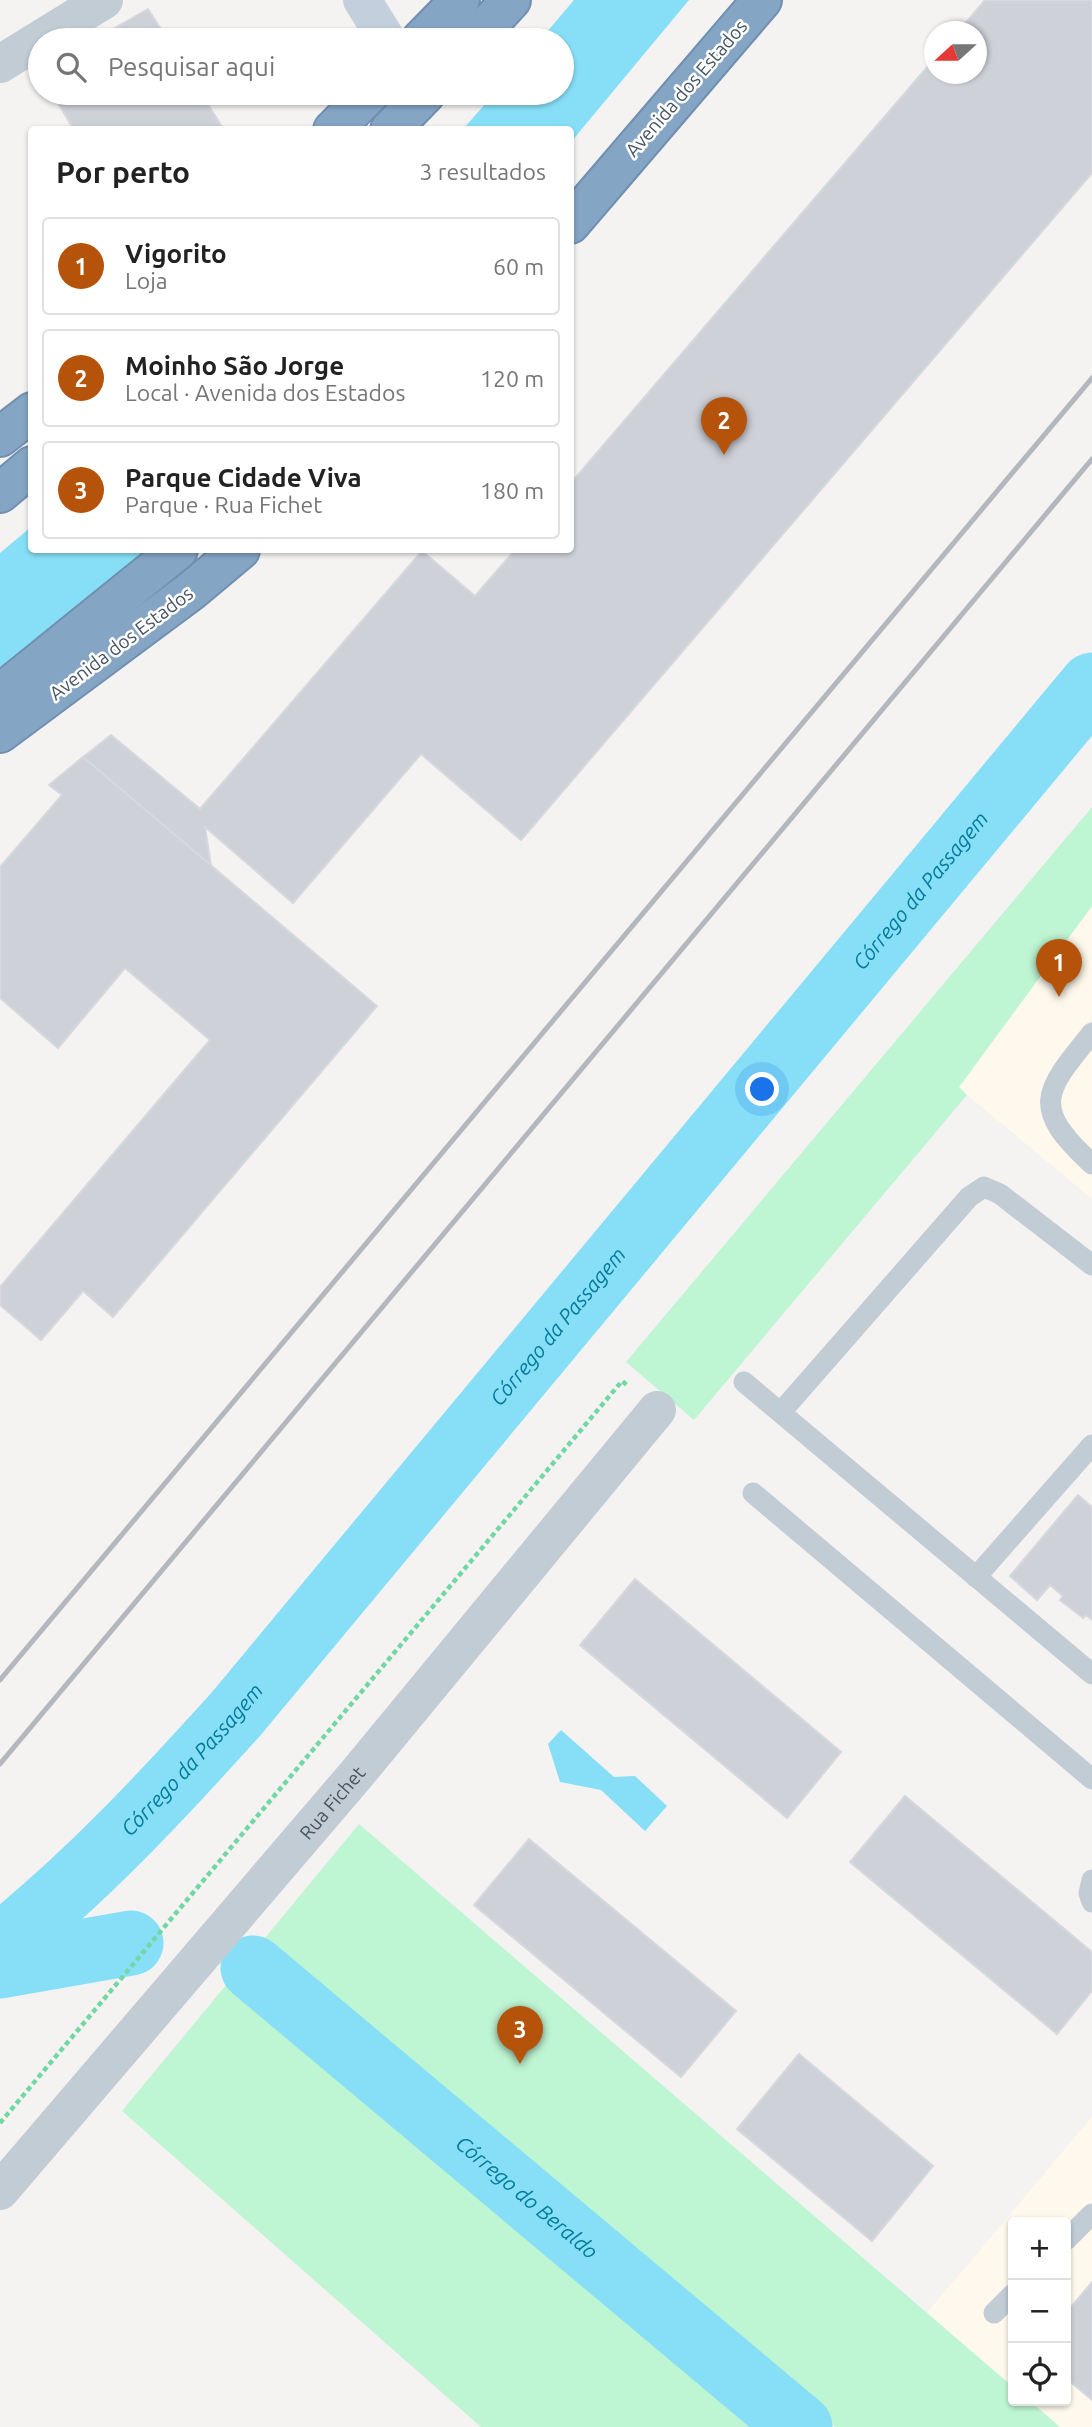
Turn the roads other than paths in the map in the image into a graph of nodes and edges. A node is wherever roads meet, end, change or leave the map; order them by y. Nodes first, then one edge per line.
1 (104, 0) edge
2 (362, 0) edge
3 (460, 0) edge
4 (762, 0) edge
5 (507, 4) edge
6 (58, 28) edge
7 (380, 28) edge
8 (433, 28) edge
9 (485, 28) edge
10 (28, 47) edge
11 (0, 64) edge
12 (358, 105) edge
13 (414, 105) edge
14 (337, 126) edge
15 (394, 126) edge
16 (610, 175) junction
17 (574, 201) edge
18 (574, 219) edge
19 (28, 415) edge
20 (0, 438) edge
21 (28, 469) edge
22 (0, 493) edge
23 (174, 553) edge
24 (236, 553) edge
25 (0, 694) edge
26 (0, 733) edge
27 (1092, 1032) edge
28 (1092, 1164) edge
29 (1092, 1265) edge
30 (744, 1381) dead end
31 (657, 1410) road end
32 (781, 1412) junction
33 (1092, 1445) edge
34 (753, 1493) dead end
35 (976, 1577) junction
36 (1092, 1674) edge
37 (1092, 1779) edge
38 (1092, 1880) edge
39 (1092, 1902) edge
40 (0, 2191) edge
41 (1092, 2214) edge
42 (1071, 2236) edge
43 (1008, 2299) edge
44 (994, 2313) dead end

1 - 6 street
2 - 7 street
3 - 8 highway
4 - 16 highway, Avenida dos Estados
5 - 9 highway
10 - 11 street
12 - 14 highway
13 - 15 highway
16 - 17 highway, Avenida dos Estados
16 - 18 highway, Avenida dos Estados
19 - 20 highway
21 - 22 highway
23 - 25 highway, Avenida dos Estados
24 - 26 highway, Avenida dos Estados
27 - 28 lane
29 - 32 lane
30 - 32 lane
31 - 40 street, Rua Fichet
32 - 35 lane
33 - 35 lane
34 - 37 lane
35 - 36 lane
38 - 39 lane
41 - 42 lane
43 - 44 lane

